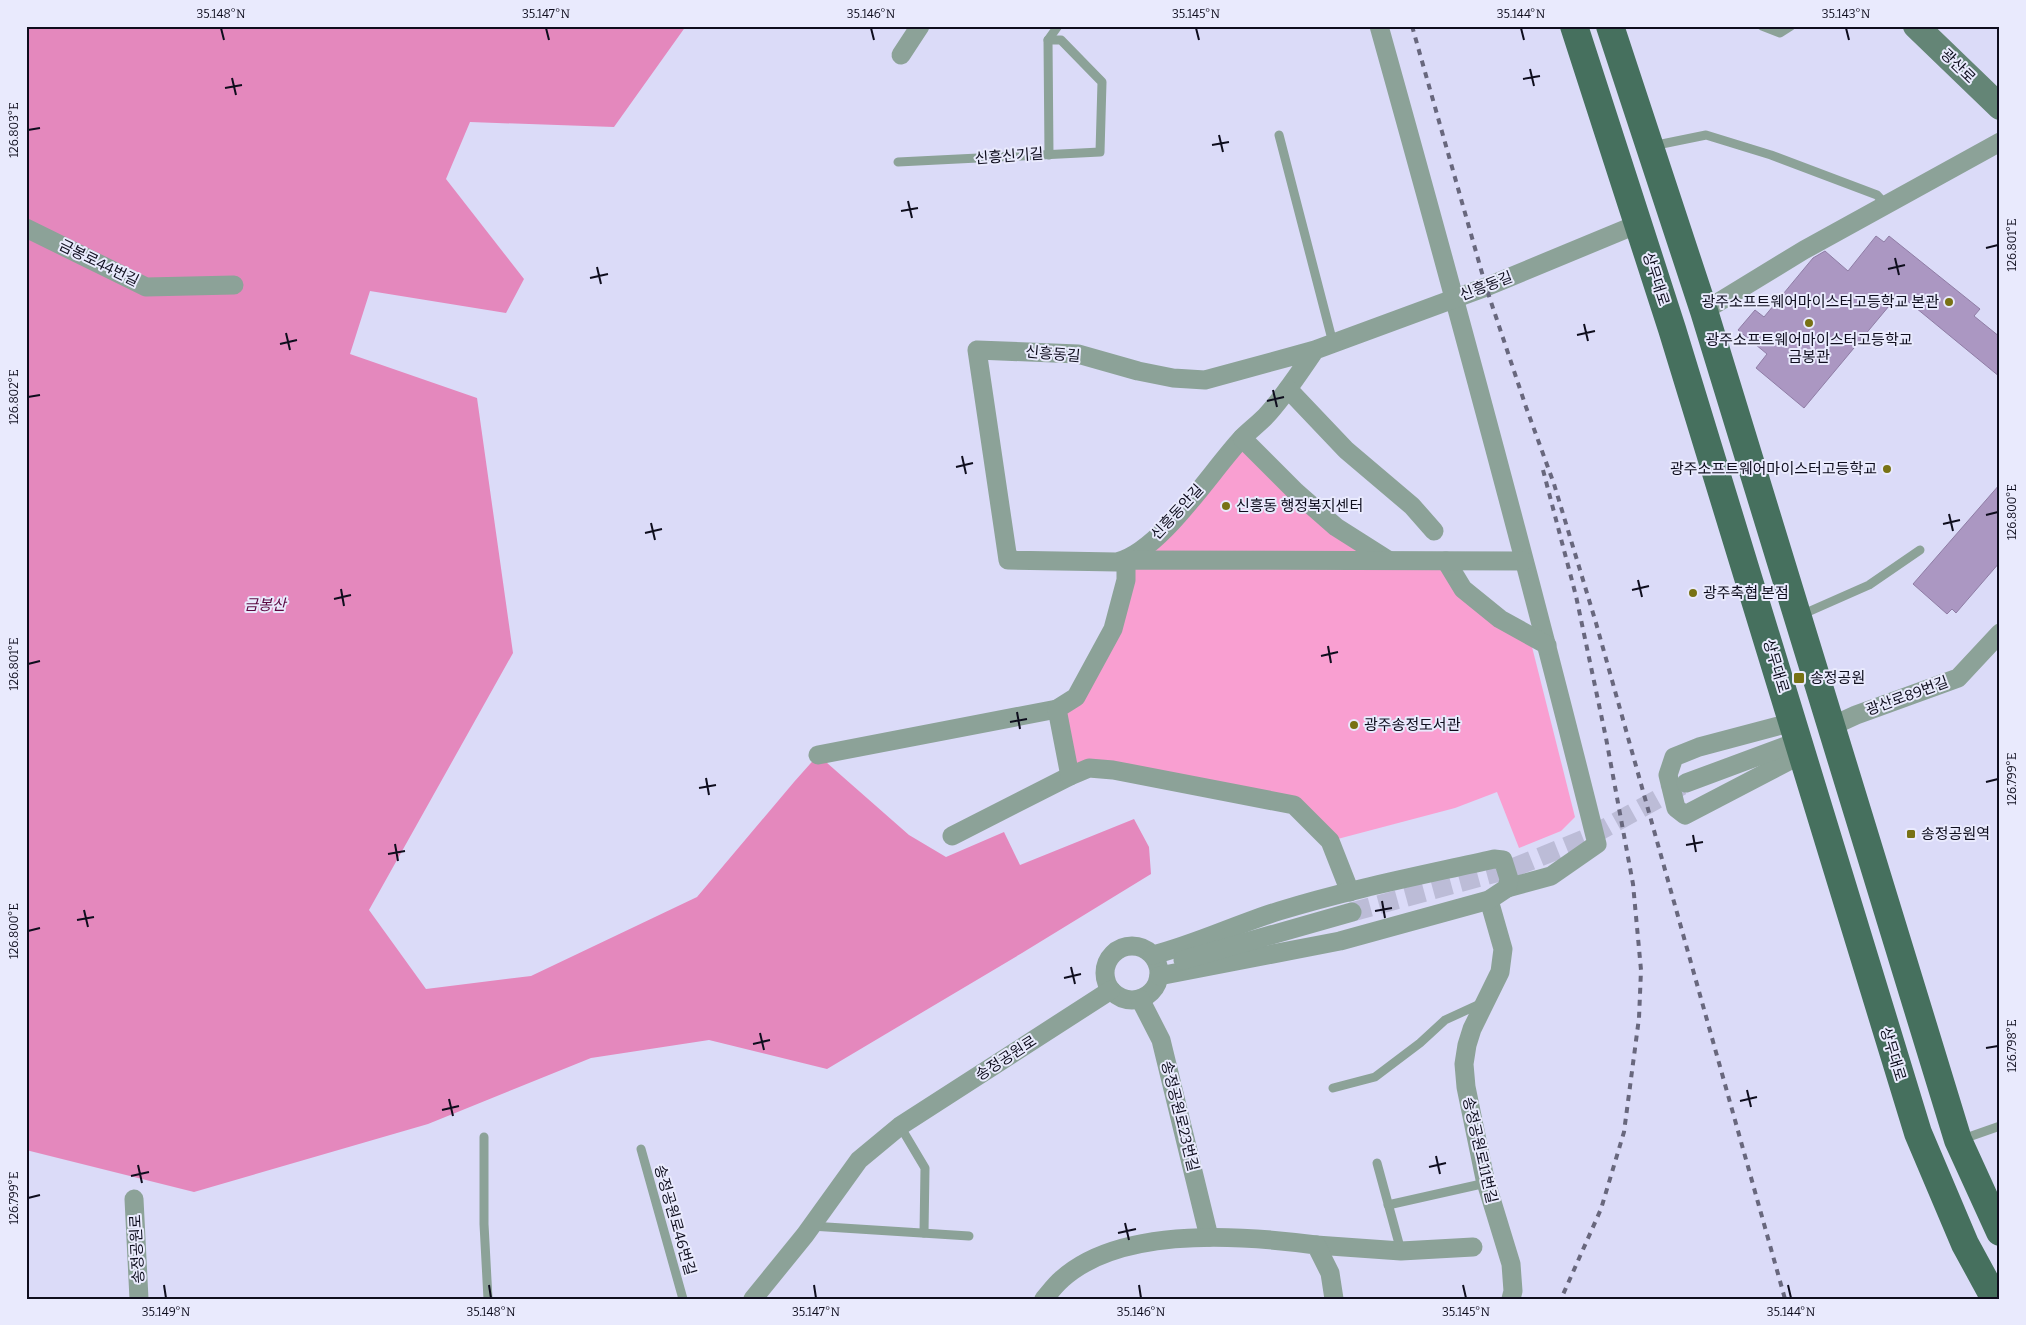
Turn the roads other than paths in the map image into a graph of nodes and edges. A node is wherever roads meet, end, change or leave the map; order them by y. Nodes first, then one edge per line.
1 (920, 26) edge
2 (1058, 26) edge
3 (1379, 26) edge
4 (1574, 26) edge
5 (1610, 26) edge
6 (1762, 26) edge
7 (1791, 26) edge
8 (1916, 26) edge
9 (1048, 40) junction
10 (901, 55) dead end
11 (2000, 106) edge
12 (1279, 135) dead end
13 (2000, 142) edge
14 (1650, 146) junction
15 (1050, 155) junction
16 (898, 162) dead end
17 (1886, 204) junction
18 (1638, 224) junction
19 (26, 228) edge
20 (234, 286) dead end
21 (1455, 298) junction
22 (1704, 311) junction
23 (1333, 342) junction
24 (1315, 350) junction
25 (1288, 389) junction
26 (1242, 438) junction
27 (1434, 532) dead end
28 (1920, 550) dead end
29 (1126, 560) junction
30 (1388, 560) junction
31 (1446, 561) junction
32 (1524, 561) junction
33 (1798, 616) junction
34 (1999, 638) edge
35 (1548, 645) junction
36 (1057, 709) junction
37 (1832, 726) junction
38 (1798, 739) junction
39 (818, 756) dead end
40 (1070, 776) junction
41 (1686, 783) tunnel mouth
42 (952, 836) dead end
43 (1507, 888) junction
44 (1350, 892) junction
45 (1489, 900) junction
46 (1352, 912) tunnel mouth
47 (1157, 966) junction
48 (1111, 990) junction
49 (1140, 999) junction
50 (1484, 1002) junction
51 (1333, 1088) dead end
52 (900, 1126) junction
53 (2000, 1126) edge
54 (484, 1137) dead end
55 (1958, 1140) junction
56 (641, 1149) dead end
57 (1377, 1163) dead end
58 (1486, 1183) junction
59 (134, 1199) dead end
60 (1388, 1206) junction
61 (811, 1226) junction
62 (2000, 1232) edge
63 (924, 1233) junction
64 (969, 1236) dead end
65 (1209, 1237) junction
66 (1316, 1246) junction
67 (1473, 1247) dead end
68 (1401, 1251) junction
69 (139, 1299) edge
70 (488, 1299) edge
71 (683, 1299) edge
72 (753, 1299) edge
73 (1044, 1299) edge
74 (1334, 1299) edge
75 (1511, 1299) edge
76 (1995, 1299) edge

1 - 10 street
2 - 9 lane
3 - 21 street
4 - 18 main road, 상무대로
5 - 14 main road
6 - 7 lane
8 - 11 main road, 광산로
9 - 15 lane, 신흥신기길
9 - 15 lane
12 - 23 lane
13 - 17 street
14 - 17 lane
14 - 22 main road
15 - 16 lane, 신흥신기길
17 - 22 street
18 - 21 street, 신흥동길
18 - 38 main road, 상무대로
19 - 20 street, 금봉로44번길
21 - 23 street, 신흥동길
21 - 32 street
22 - 33 main road
23 - 24 street, 신흥동길
24 - 25 street, 신흥동안길
24 - 29 street, 신흥동길
25 - 26 street, 신흥동안길
25 - 27 street
26 - 29 street, 신흥동안길
26 - 30 street
28 - 33 lane
29 - 30 street
29 - 36 street
30 - 31 street
31 - 32 street
31 - 35 street
32 - 35 street
33 - 37 main road
34 - 37 street, 광산로89번길
35 - 43 street
36 - 39 street
36 - 40 street
37 - 55 main road
38 - 38 street
38 - 41 street
38 - 76 main road, 상무대로
40 - 42 street
40 - 44 street
43 - 44 street
43 - 45 street
44 - 47 street
45 - 47 street
45 - 50 street, 송정공원로11번길
46 - 47 street
47 - 48 street
47 - 49 street
48 - 49 street
48 - 52 street, 송정공원로
49 - 65 street, 송정공원로23번길
50 - 51 lane
50 - 58 street, 송정공원로11번길
52 - 61 street, 송정공원로
52 - 63 lane
53 - 55 lane
54 - 70 lane
55 - 62 main road
56 - 71 lane, 송정공원로46번길
57 - 60 lane
58 - 60 lane
58 - 75 street, 송정공원로11번길
59 - 69 street, 송정공원로
60 - 68 lane
61 - 63 lane
61 - 72 street, 송정공원로
63 - 64 lane
65 - 66 street
65 - 73 street
66 - 68 street
66 - 74 street
67 - 68 street

